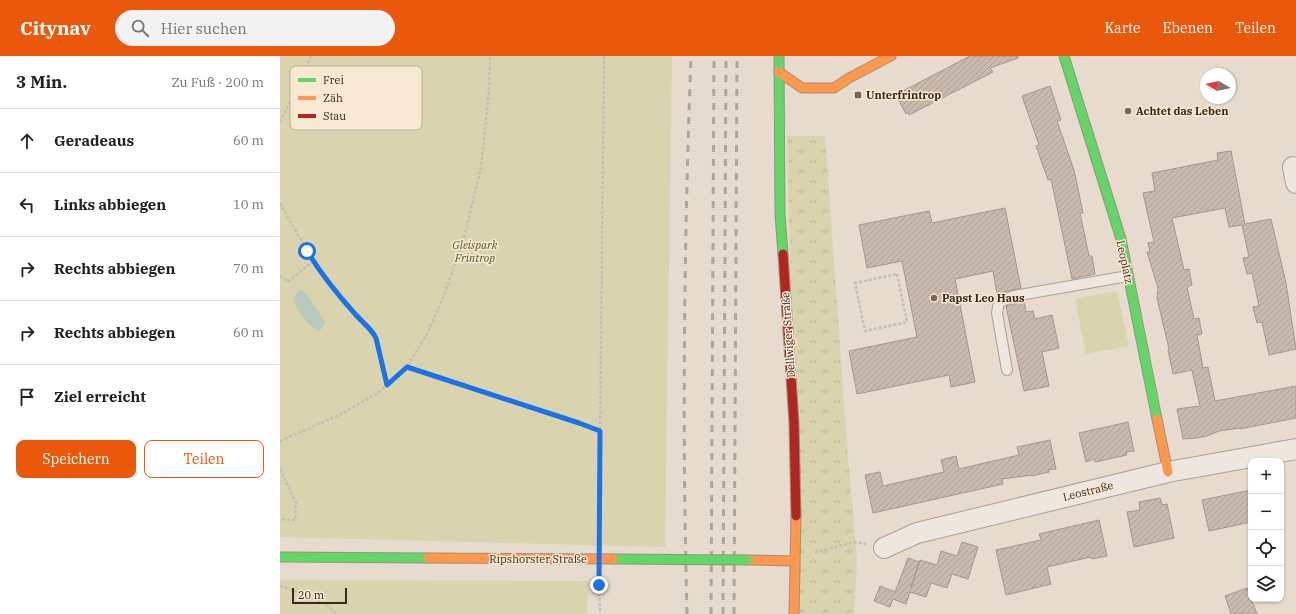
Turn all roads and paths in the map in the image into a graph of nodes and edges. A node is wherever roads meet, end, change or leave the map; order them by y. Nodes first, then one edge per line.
1 (311, 56) edge
2 (490, 56) edge
3 (604, 56) edge
4 (779, 56) edge
5 (891, 56) edge
6 (1064, 56) edge
7 (307, 66) edge
8 (779, 72) junction
9 (290, 102) edge
10 (280, 122) edge
11 (280, 203) edge
12 (313, 261) junction
13 (280, 276) edge
14 (1128, 276) junction
15 (865, 331) joint
16 (407, 367) junction
17 (1007, 370) dead end
18 (387, 385) junction
19 (600, 431) junction
20 (280, 441) edge
21 (1296, 449) edge
22 (280, 469) edge
23 (1168, 472) junction
24 (280, 519) edge
25 (855, 542) dead end
26 (599, 545) dead end
27 (884, 548) dead end
28 (280, 557) edge
29 (795, 561) junction
30 (599, 577) dead end
31 (280, 586) edge
32 (336, 614) edge
33 (600, 614) edge
34 (794, 614) edge

1 - 7 path
2 - 16 path
3 - 19 path
4 - 8 street, Dellwiger Straße
5 - 8 street
6 - 14 street, Leoplatz
8 - 29 street, Dellwiger Straße
9 - 10 path
11 - 12 path
12 - 13 path
12 - 18 path
14 - 17 lane
14 - 23 street, Leoplatz
15 - 15 path
16 - 18 path
16 - 19 path
18 - 20 path
19 - 26 path
21 - 23 street, Leostraße
22 - 24 path
23 - 27 street, Leostraße
25 - 29 path
28 - 29 street, Ripshorster Straße, bridge
29 - 34 street, Dellwiger Straße
30 - 33 path
31 - 32 path

